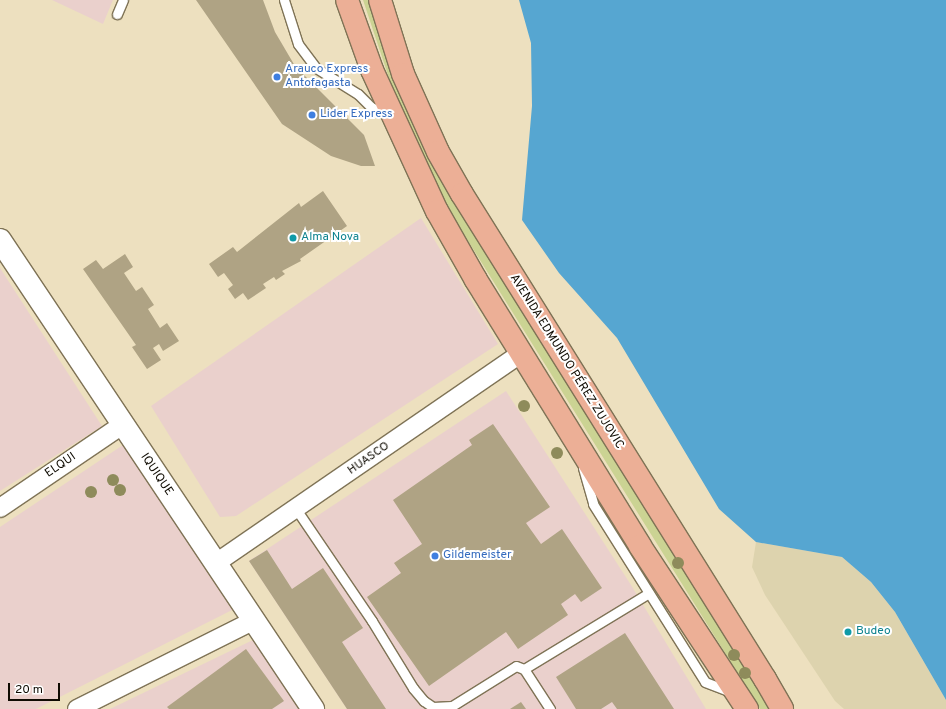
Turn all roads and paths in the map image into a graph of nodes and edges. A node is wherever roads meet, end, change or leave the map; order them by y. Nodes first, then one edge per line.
1 (123, 0) edge
2 (284, 0) edge
3 (347, 0) edge
4 (380, 0) edge
5 (117, 14) dead end
6 (393, 117) junction
7 (0, 240) edge
8 (522, 353) junction
9 (122, 425) junction
10 (575, 440) junction
11 (0, 508) edge
12 (296, 509) junction
13 (216, 563) junction
14 (649, 593) junction
15 (253, 621) junction
16 (524, 669) junction
17 (742, 702) edge
18 (77, 709) edge
19 (313, 709) edge
20 (550, 709) edge
21 (782, 709) edge

1 - 5 lane
2 - 6 lane
3 - 6 highway
4 - 21 highway, AVENIDA EDMUNDO PÉREZ ZUJOVIC
6 - 8 highway
7 - 9 street, IQUIQUE
8 - 10 highway
8 - 12 street, HUASCO
9 - 11 street, ELQUI
9 - 13 street, IQUIQUE
10 - 14 lane
10 - 17 highway
12 - 13 street, HUASCO
12 - 16 lane
13 - 15 street, IQUIQUE
14 - 16 lane
14 - 17 lane
15 - 18 street
15 - 19 street, IQUIQUE
16 - 20 lane

